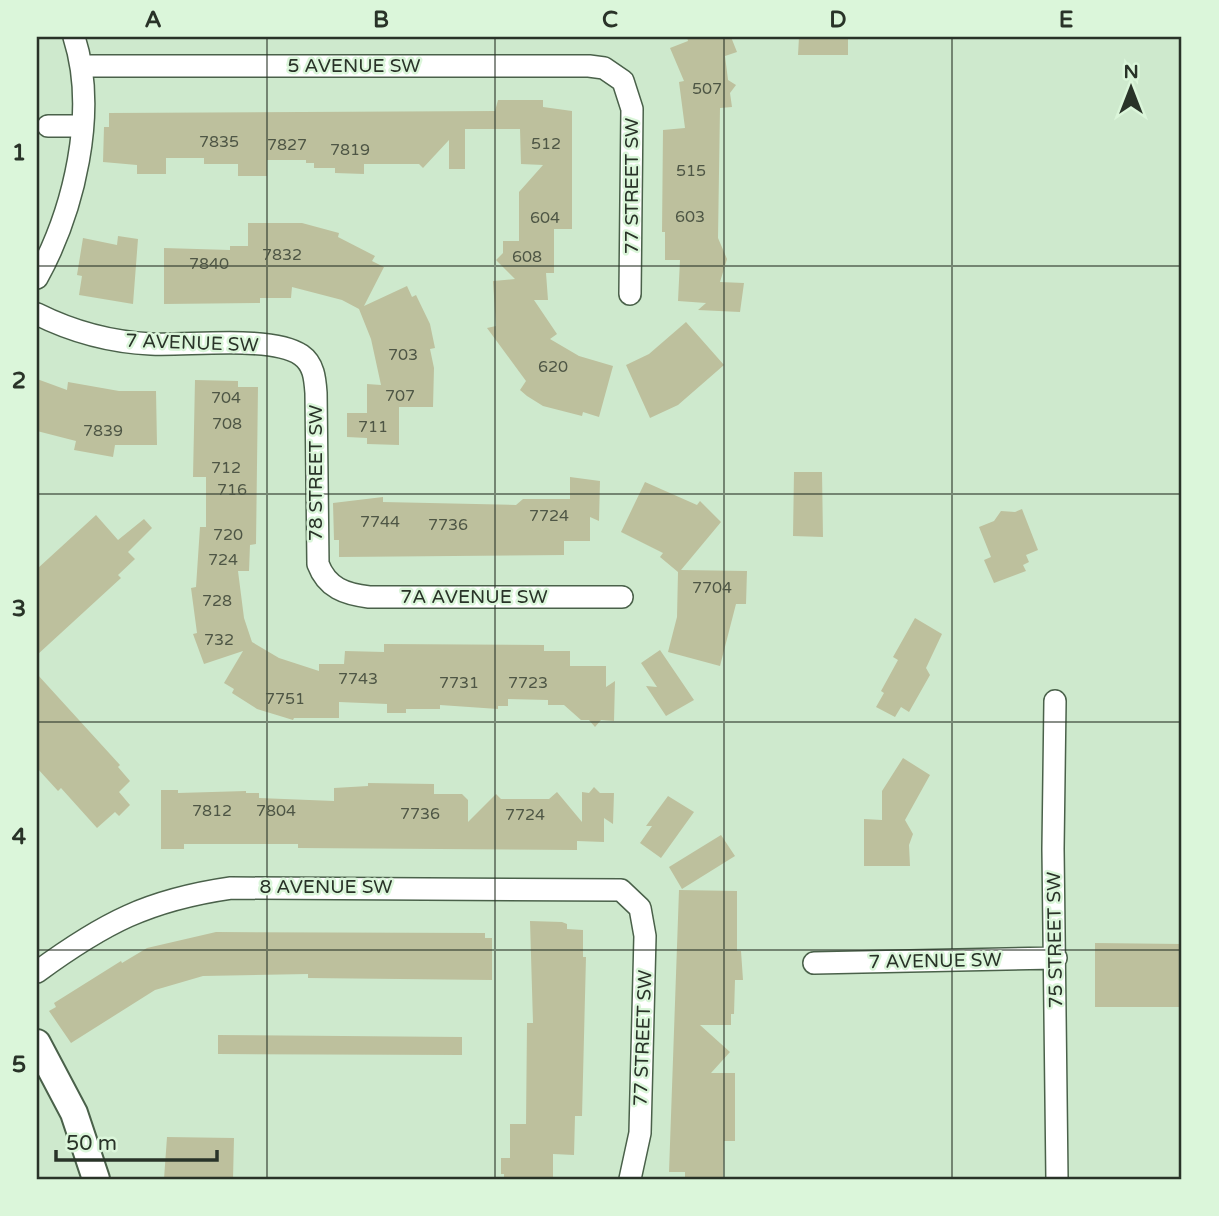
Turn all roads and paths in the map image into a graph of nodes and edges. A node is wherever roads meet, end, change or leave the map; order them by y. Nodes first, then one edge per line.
1 (74, 37) edge
2 (81, 66) junction
3 (623, 80) joint
4 (48, 126) dead end
5 (82, 126) junction
6 (37, 278) edge
7 (630, 294) dead end
8 (37, 314) edge
9 (307, 360) joint
10 (330, 584) joint
11 (622, 597) dead end
12 (1055, 701) dead end
13 (633, 898) joint
14 (1056, 958) junction
15 (814, 963) dead end
16 (37, 972) edge
17 (37, 1043) edge
18 (96, 1179) edge
19 (630, 1179) edge
20 (1057, 1179) edge

1 - 2 street
2 - 3 street, 5 AVENUE SW
2 - 5 street
3 - 7 street, 77 STREET SW
4 - 5 street
5 - 6 street
8 - 9 street, 7 AVENUE SW
9 - 10 street, 78 STREET SW
10 - 11 street, 7A AVENUE SW
12 - 14 street, 75 STREET SW
13 - 16 street, 8 AVENUE SW
13 - 19 street, 77 STREET SW
14 - 15 street, 7 AVENUE SW
14 - 20 street, 75 STREET SW
17 - 18 street

